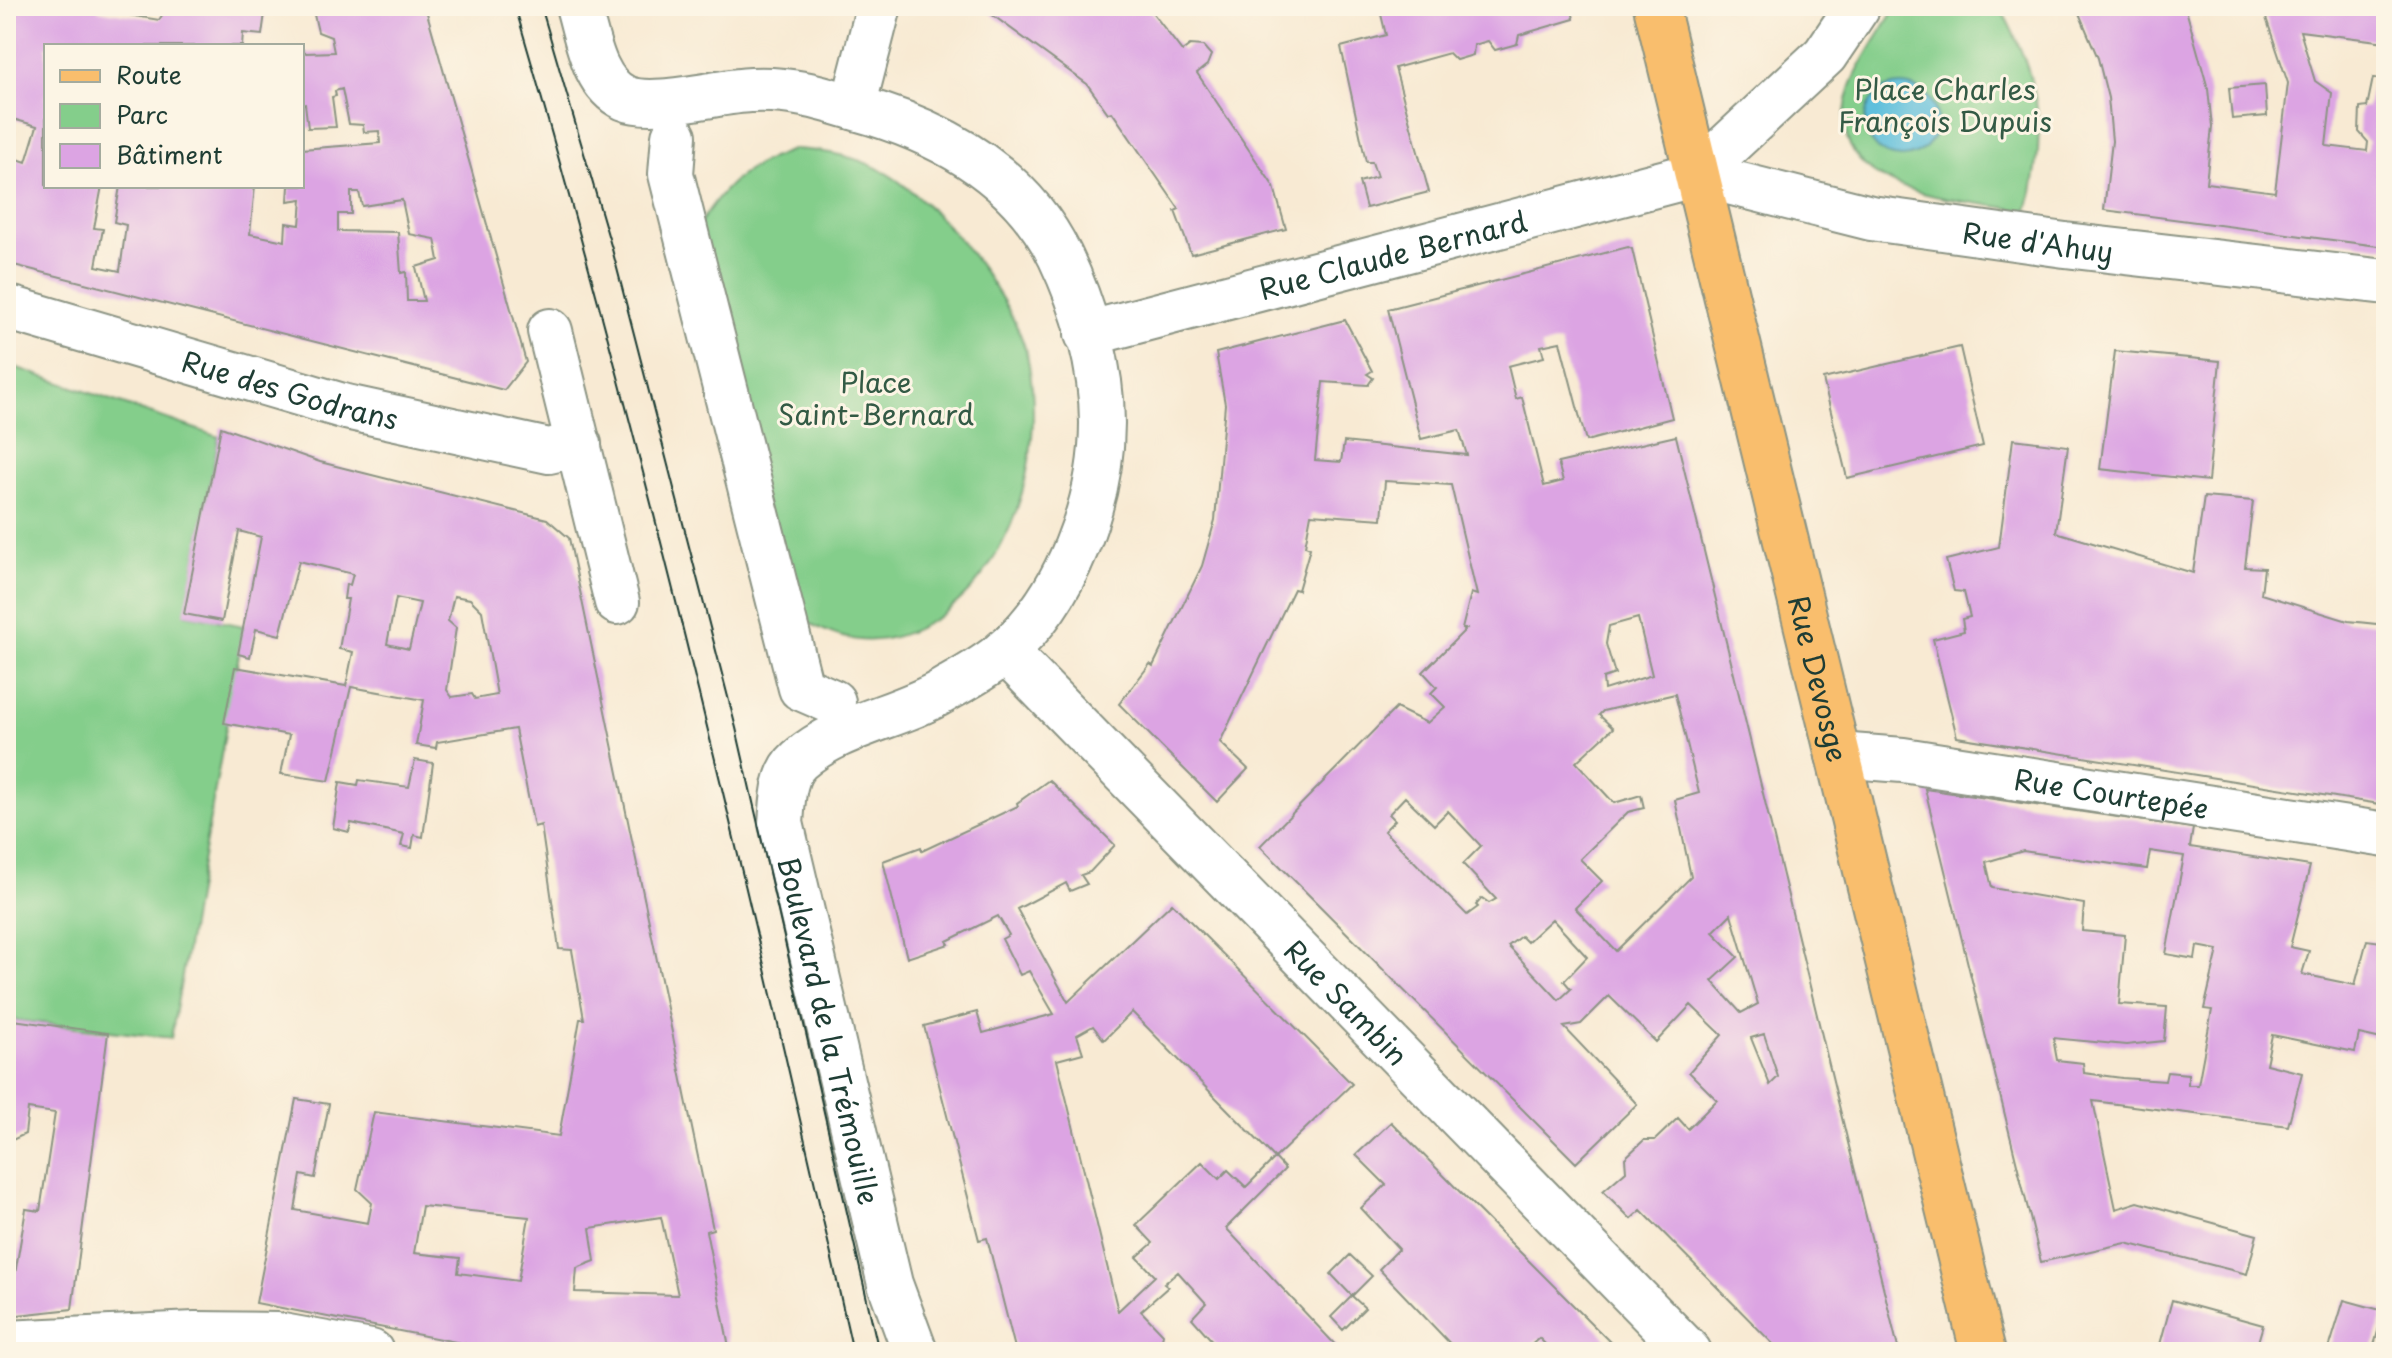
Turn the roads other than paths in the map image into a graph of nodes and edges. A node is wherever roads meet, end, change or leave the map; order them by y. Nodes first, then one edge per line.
1 (578, 6) edge
2 (879, 6) edge
3 (1656, 6) edge
4 (1858, 6) edge
5 (853, 107) junction
6 (674, 136) dead end
7 (1697, 174) junction
8 (2386, 282) edge
9 (6, 307) edge
10 (550, 331) dead end
11 (1087, 334) junction
12 (579, 444) junction
13 (617, 602) dead end
14 (1005, 651) junction
15 (839, 718) junction
16 (1838, 755) junction
17 (2386, 835) edge
18 (6, 1343) edge
19 (371, 1352) edge
20 (915, 1352) edge
21 (1689, 1352) edge
22 (1983, 1352) edge

1 - 5 street
2 - 5 street
3 - 7 main road, Rue Devosge
4 - 7 street
5 - 11 street
6 - 15 street
7 - 8 street, Rue d'Ahuy
7 - 11 street, Rue Claude Bernard
7 - 16 main road, Rue Devosge
9 - 12 street, Rue des Godrans
10 - 12 street
11 - 14 street
12 - 13 street
14 - 15 street
14 - 21 street, Rue Sambin
15 - 20 street, Boulevard de la Trémouille
16 - 17 street, Rue Courtepée
16 - 22 main road, Rue Devosge
18 - 19 street

